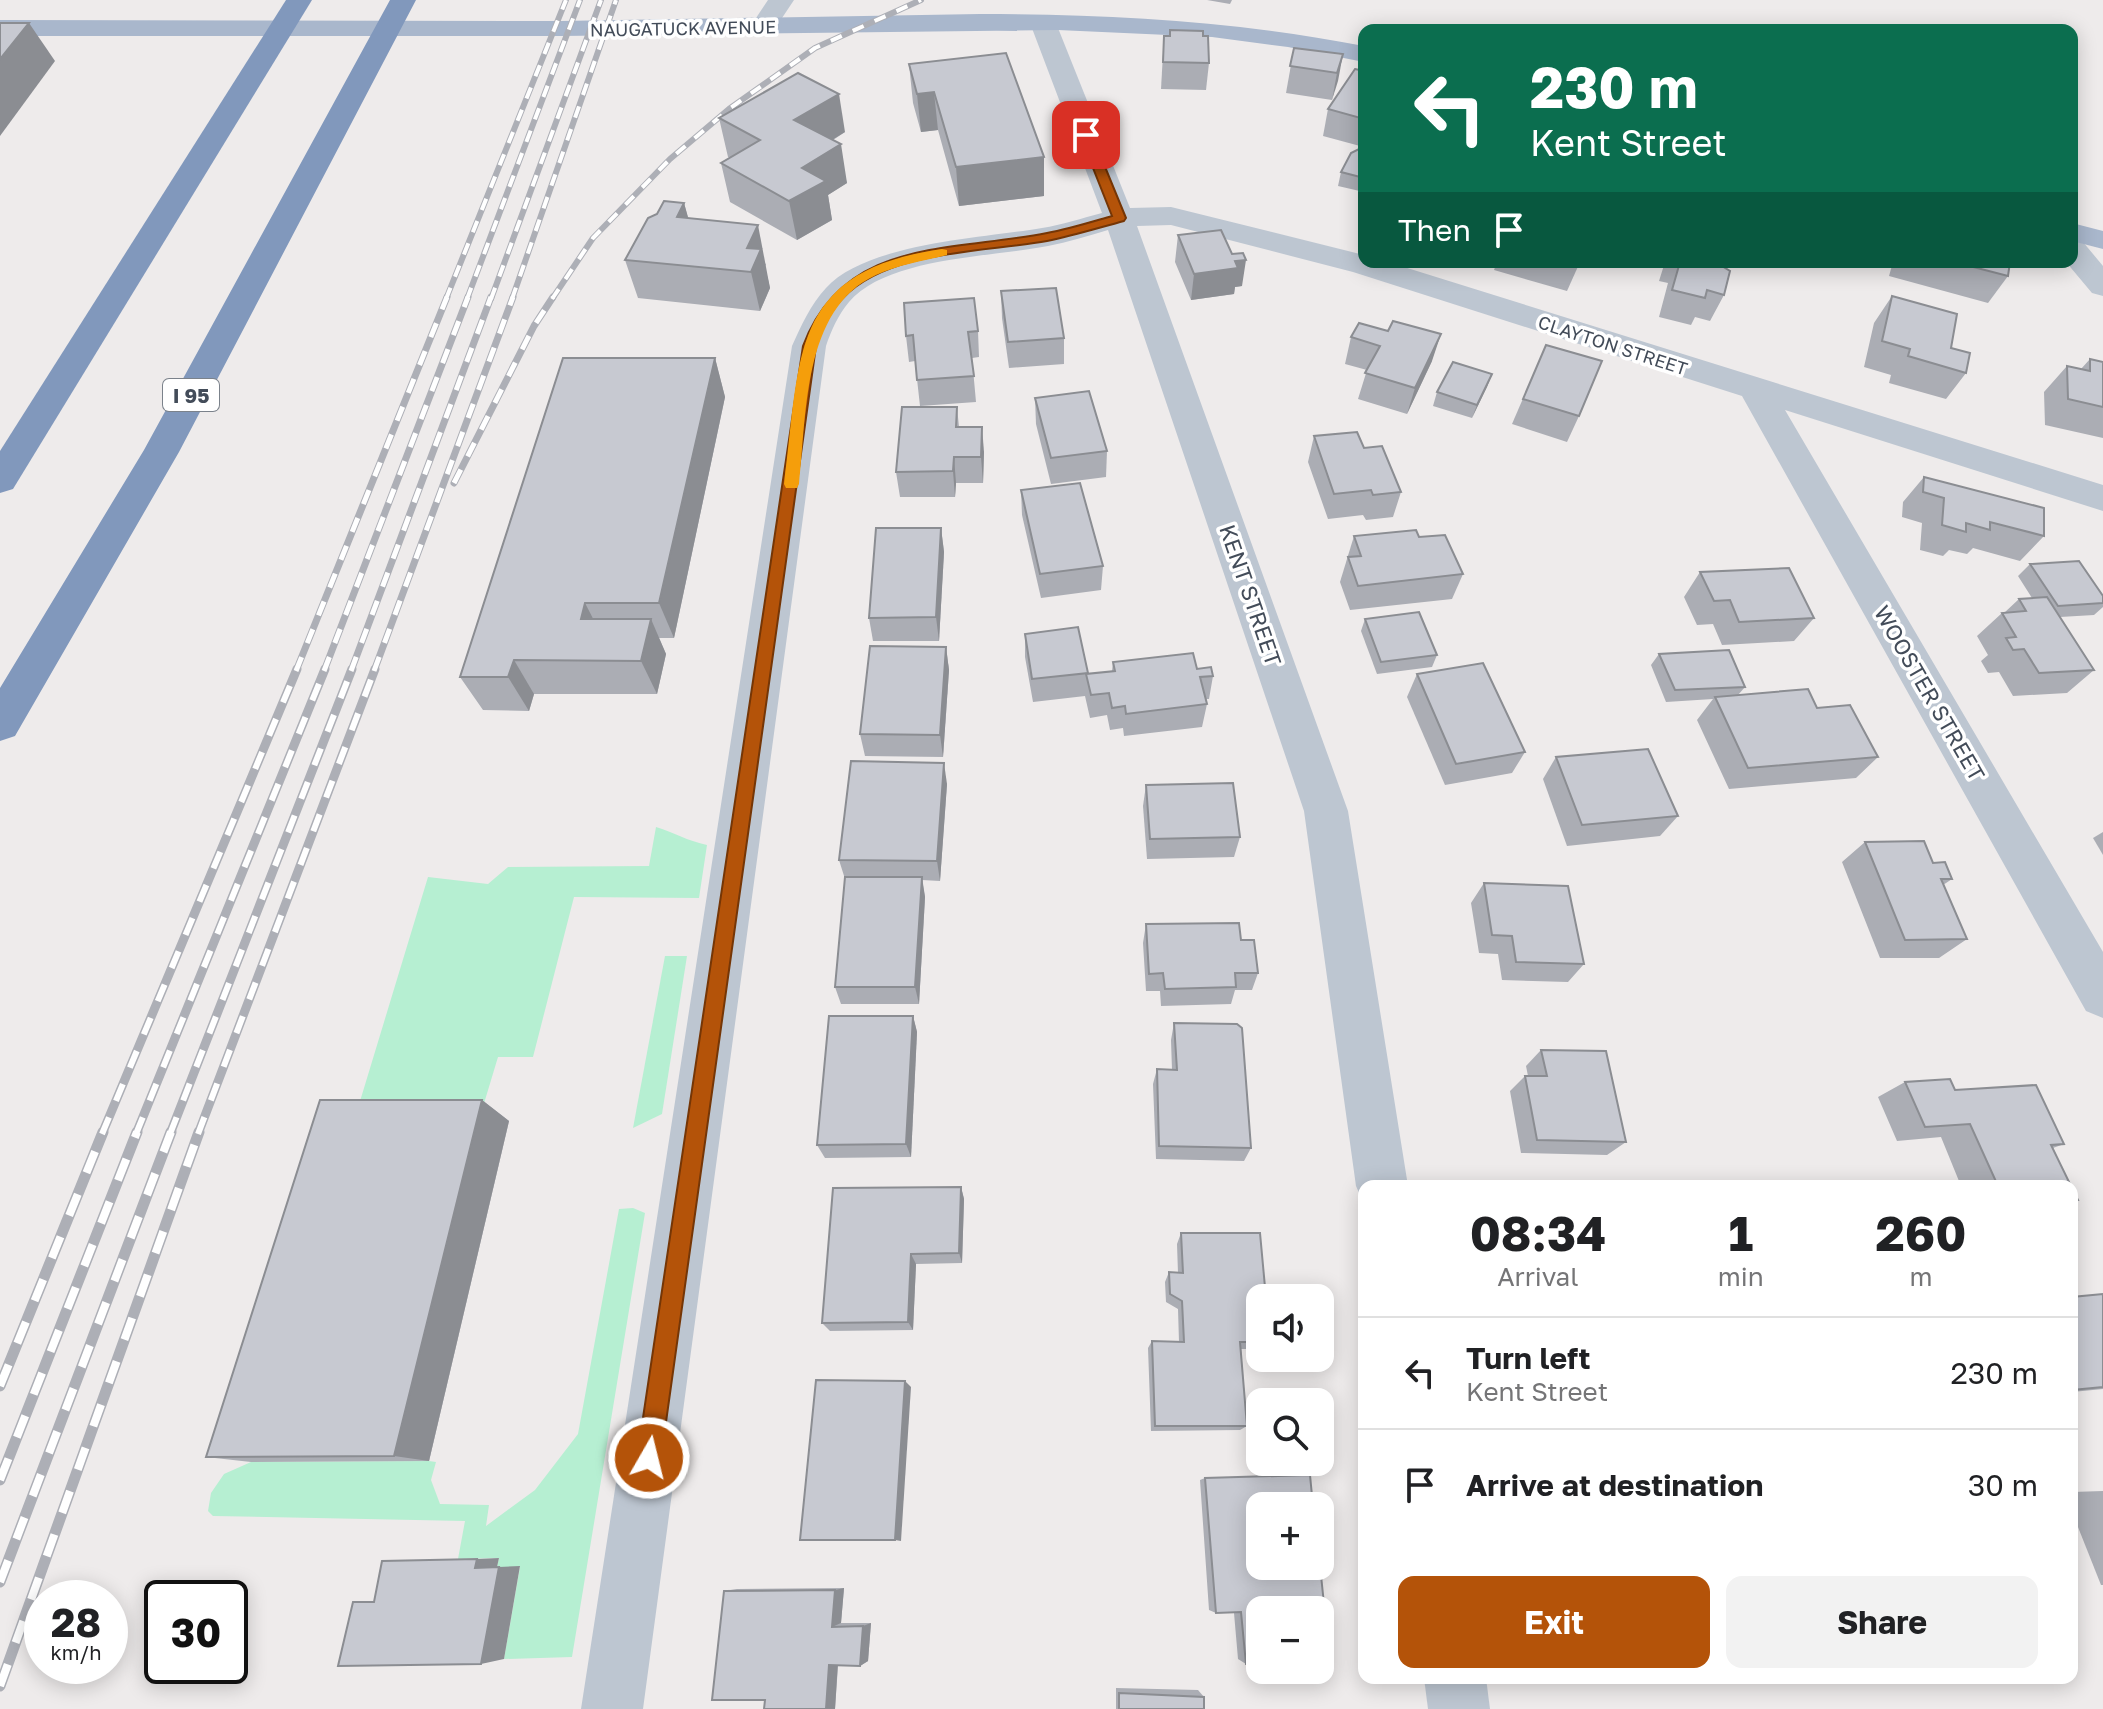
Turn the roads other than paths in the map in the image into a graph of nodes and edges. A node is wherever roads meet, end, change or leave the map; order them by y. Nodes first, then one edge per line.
1 (299, 0) edge
2 (403, 0) edge
3 (781, 0) edge
4 (1043, 23) junction
5 (763, 27) junction
6 (0, 28) edge
7 (1358, 53) edge
8 (1119, 218) junction
9 (2078, 234) edge
10 (2103, 240) edge
11 (2078, 256) edge
12 (1358, 264) edge
13 (1372, 268) edge
14 (2103, 286) edge
15 (1756, 390) junction
16 (0, 480) edge
17 (2103, 498) edge
18 (0, 724) edge
19 (2103, 996) edge
20 (1381, 1180) edge
21 (1456, 1684) edge
22 (612, 1709) edge
23 (1459, 1709) edge

1 - 16 highway
2 - 18 highway, I 95
3 - 5 street
4 - 5 main road, NAUGATUCK AVENUE
4 - 7 main road, NAUGATUCK AVENUE
4 - 8 street, KENT STREET
5 - 6 main road, NAUGATUCK AVENUE
8 - 12 street, CLAYTON STREET
8 - 20 street, KENT STREET
8 - 22 street, CLAYTON STREET
9 - 10 main road
11 - 14 street
13 - 15 street, CLAYTON STREET
15 - 17 street, CLAYTON STREET
15 - 19 street, WOOSTER STREET
21 - 23 street

